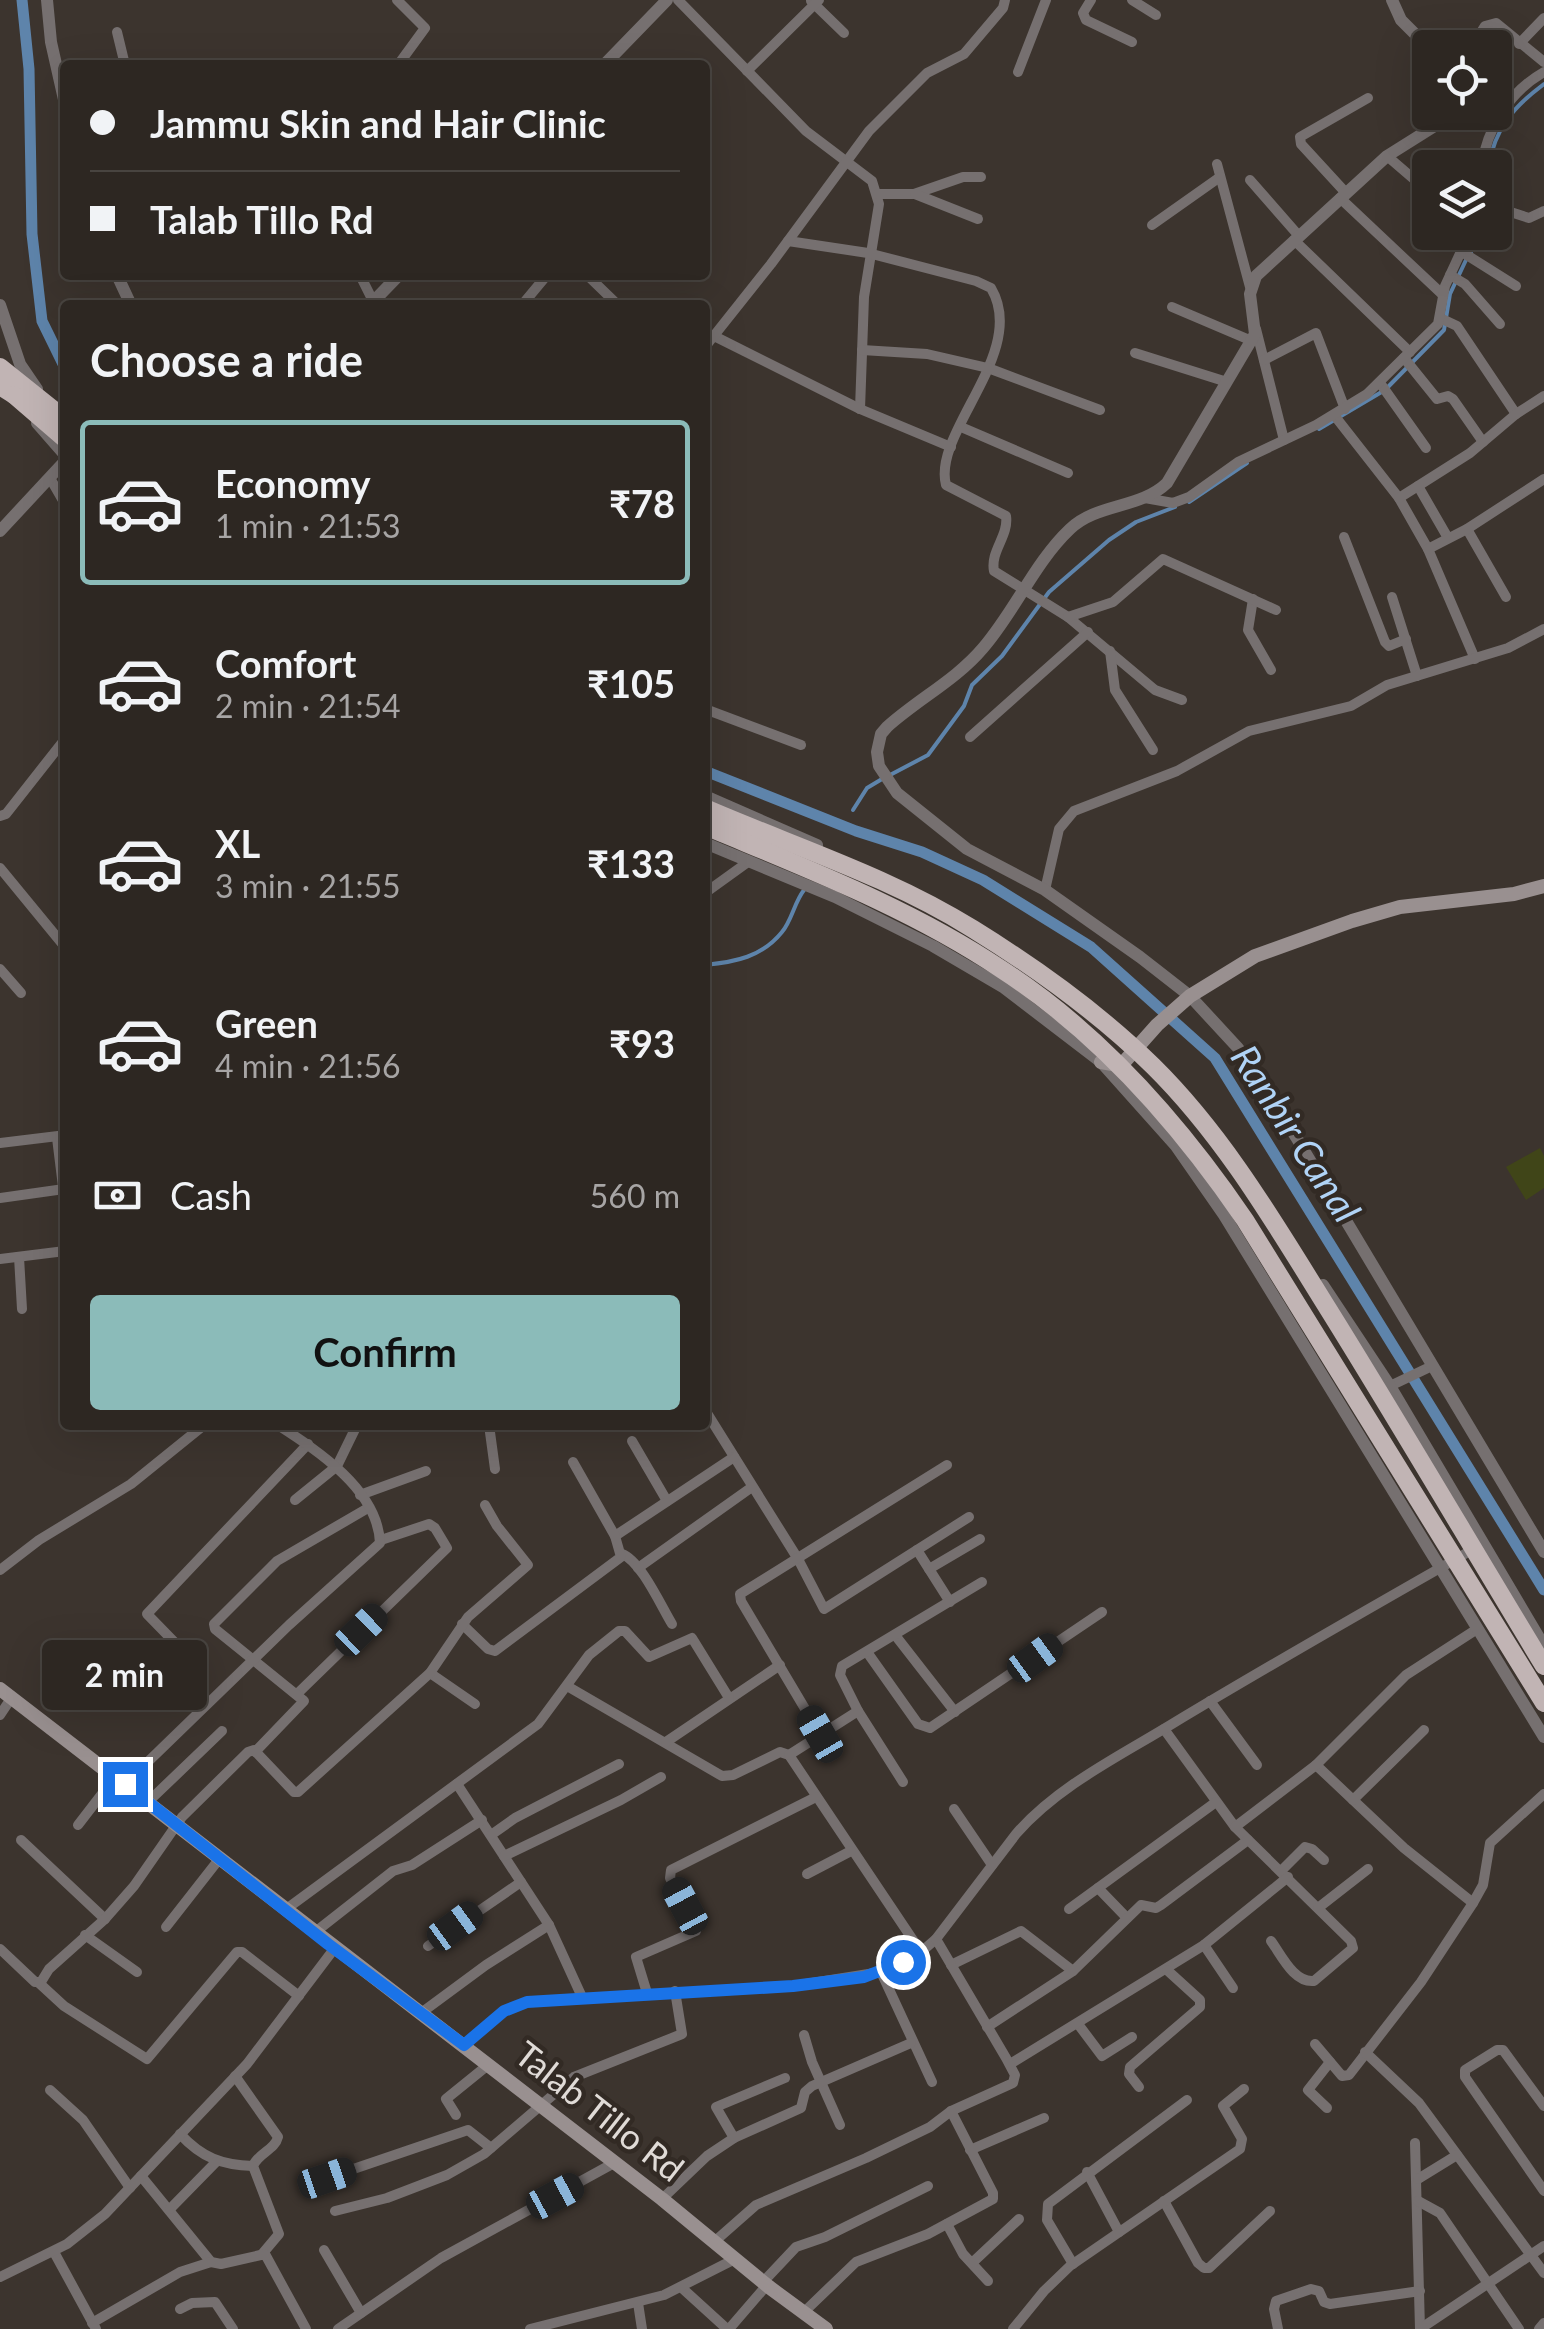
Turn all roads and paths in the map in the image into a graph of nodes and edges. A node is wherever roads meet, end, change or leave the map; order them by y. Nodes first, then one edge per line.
1 (47, 0) edge
2 (397, 0) edge
3 (667, 0) edge
4 (678, 0) edge
5 (1005, 0) edge
6 (1046, 0) edge
7 (1091, 0) edge
8 (1132, 0) edge
9 (1392, 0) edge
10 (815, 1) edge
11 (1156, 15) dead end
12 (1544, 18) edge
13 (1482, 30) edge
14 (1502, 30) edge
15 (1412, 31) edge
16 (117, 32) dead end
17 (844, 33) dead end
18 (1512, 38) edge
19 (1132, 42) dead end
20 (1519, 44) junction
21 (124, 60) edge
22 (402, 60) edge
23 (609, 60) edge
24 (1544, 62) edge
25 (747, 71) junction
26 (1018, 72) dead end
27 (1544, 72) edge
28 (60, 82) edge
29 (1368, 98) dead end
30 (1512, 98) edge
31 (1428, 130) edge
32 (1388, 156) junction
33 (845, 161) junction
34 (982, 177) dead end
35 (1412, 177) edge
36 (1250, 180) dead end
37 (878, 194) junction
38 (914, 194) junction
39 (1343, 195) junction
40 (1544, 211) edge
41 (1512, 212) edge
42 (978, 218) dead end
43 (1152, 225) dead end
44 (1297, 238) junction
45 (788, 240) junction
46 (1468, 250) edge
47 (868, 253) junction
48 (1467, 255) junction
49 (1455, 278) junction
50 (394, 280) edge
51 (543, 280) edge
52 (593, 280) edge
53 (1250, 286) junction
54 (1516, 286) dead end
55 (1442, 294) junction
56 (375, 300) edge
57 (526, 300) edge
58 (613, 300) edge
59 (0, 305) edge
60 (1172, 307) dead end
61 (1444, 319) junction
62 (1500, 324) dead end
63 (1254, 334) junction
64 (714, 336) junction
65 (710, 340) edge
66 (862, 350) junction
67 (1135, 353) dead end
68 (1408, 359) junction
69 (1264, 360) junction
70 (1, 363) edge
71 (988, 368) junction
72 (1228, 382) junction
73 (0, 386) edge
74 (1383, 387) junction
75 (39, 391) junction
76 (1544, 396) edge
77 (860, 410) junction
78 (1100, 410) dead end
79 (60, 411) edge
80 (60, 412) edge
81 (1516, 414) junction
82 (1338, 417) junction
83 (961, 427) junction
84 (60, 435) edge
85 (1284, 440) junction
86 (1483, 442) junction
87 (952, 447) junction
88 (1426, 448) dead end
89 (60, 452) edge
90 (60, 465) edge
91 (1068, 473) dead end
92 (50, 478) junction
93 (1544, 480) edge
94 (1418, 486) junction
95 (60, 495) edge
96 (1145, 498) junction
97 (1399, 498) junction
98 (1467, 528) junction
99 (0, 531) edge
100 (1344, 537) dead end
101 (1448, 538) junction
102 (1428, 549) junction
103 (1028, 592) junction
104 (1392, 597) dead end
105 (1506, 597) dead end
106 (1252, 599) junction
107 (1276, 610) dead end
108 (1068, 617) junction
109 (1544, 629) edge
110 (1088, 632) junction
111 (1406, 639) junction
112 (1110, 651) junction
113 (1475, 660) junction
114 (1270, 670) dead end
115 (1417, 676) junction
116 (1182, 700) dead end
117 (710, 711) edge
118 (970, 737) dead end
119 (60, 745) edge
120 (801, 745) dead end
121 (1154, 750) dead end
122 (710, 798) edge
123 (710, 810) edge
124 (0, 816) edge
125 (710, 828) edge
126 (710, 844) edge
127 (748, 862) junction
128 (0, 868) edge
129 (1544, 886) edge
130 (710, 889) edge
131 (1045, 890) junction
132 (60, 941) edge
133 (0, 969) edge
134 (21, 993) dead end
135 (1186, 1000) junction
136 (1140, 1044) junction
137 (1101, 1062) junction
138 (60, 1135) edge
139 (0, 1143) edge
140 (60, 1190) edge
141 (0, 1198) edge
142 (60, 1252) edge
143 (18, 1257) junction
144 (0, 1259) edge
145 (22, 1309) dead end
146 (1427, 1368) junction
147 (1394, 1384) junction
148 (710, 1418) edge
149 (198, 1430) edge
150 (294, 1430) edge
151 (355, 1430) edge
152 (490, 1430) edge
153 (632, 1440) dead end
154 (308, 1444) junction
155 (734, 1457) junction
156 (574, 1462) dead end
157 (948, 1465) dead end
158 (337, 1466) junction
159 (495, 1469) dead end
160 (426, 1471) dead end
161 (752, 1487) junction
162 (360, 1495) junction
163 (295, 1500) dead end
164 (667, 1501) junction
165 (484, 1505) dead end
166 (368, 1508) junction
167 (969, 1517) dead end
168 (614, 1536) junction
169 (980, 1539) dead end
170 (381, 1540) junction
171 (1482, 1545) junction
172 (917, 1550) junction
173 (1544, 1552) edge
174 (622, 1554) junction
175 (798, 1559) junction
176 (1442, 1567) junction
177 (638, 1568) junction
178 (929, 1569) junction
179 (0, 1570) edge
180 (982, 1582) dead end
181 (950, 1602) junction
182 (1102, 1612) dead end
183 (462, 1624) junction
184 (672, 1624) dead end
185 (1474, 1631) dead end
186 (896, 1635) junction
187 (1544, 1646) edge
188 (184, 1652) dead end
189 (867, 1652) junction
190 (254, 1660) junction
191 (780, 1665) junction
192 (1544, 1666) edge
193 (430, 1673) junction
194 (566, 1686) junction
195 (6, 1693) edge
196 (297, 1694) junction
197 (730, 1698) junction
198 (1210, 1702) junction
199 (1544, 1703) edge
200 (476, 1704) dead end
201 (858, 1710) junction
202 (955, 1712) junction
203 (0, 1715) edge
204 (1164, 1729) junction
205 (1424, 1730) dead end
206 (222, 1732) dead end
207 (820, 1734) junction
208 (1544, 1737) edge
209 (666, 1742) junction
210 (255, 1752) junction
211 (789, 1754) junction
212 (619, 1764) dead end
213 (1256, 1764) dead end
214 (1316, 1765) junction
215 (662, 1777) dead end
216 (120, 1780) junction
217 (904, 1782) dead end
218 (457, 1784) junction
219 (1544, 1794) edge
220 (816, 1797) junction
221 (1353, 1800) junction
222 (148, 1802) junction
223 (1216, 1802) junction
224 (954, 1808) dead end
225 (482, 1820) junction
226 (176, 1824) junction
227 (78, 1825) dead end
228 (1235, 1827) junction
229 (491, 1835) junction
230 (21, 1840) dead end
231 (1248, 1840) junction
232 (851, 1851) junction
233 (504, 1856) junction
234 (220, 1858) junction
235 (1324, 1860) dead end
236 (992, 1865) junction
237 (1368, 1869) dead end
238 (806, 1874) dead end
239 (1285, 1874) junction
240 (521, 1882) junction
241 (1098, 1888) junction
242 (1472, 1903) junction
243 (1318, 1908) junction
244 (1069, 1909) dead end
245 (285, 1910) junction
246 (105, 1918) junction
247 (1127, 1918) junction
248 (550, 1925) junction
249 (166, 1926) dead end
250 (314, 1933) junction
251 (86, 1936) junction
252 (936, 1939) junction
253 (1271, 1941) dead end
254 (1204, 1945) junction
255 (428, 1946) dead end
256 (334, 1949) junction
257 (1, 1952) edge
258 (921, 1952) junction
259 (951, 1965) junction
260 (1073, 1970) junction
261 (1167, 1970) junction
262 (137, 1972) dead end
263 (881, 1972) junction
264 (39, 1983) junction
265 (1233, 1988) dead end
266 (675, 1992) junction
267 (648, 1993) junction
268 (299, 1996) junction
269 (582, 1997) junction
270 (421, 2012) junction
271 (1078, 2024) junction
272 (988, 2027) junction
273 (804, 2035) dead end
274 (1132, 2036) dead end
275 (911, 2044) junction
276 (1315, 2044) dead end
277 (464, 2045) junction
278 (1365, 2052) junction
279 (1330, 2062) junction
280 (1010, 2064) junction
281 (488, 2065) junction
282 (235, 2076) junction
283 (785, 2078) dead end
284 (820, 2082) junction
285 (932, 2082) dead end
286 (1139, 2087) dead end
287 (50, 2090) dead end
288 (1244, 2090) dead end
289 (1187, 2100) dead end
290 (1544, 2106) edge
291 (541, 2107) junction
292 (1327, 2108) dead end
293 (951, 2111) junction
294 (456, 2115) dead end
295 (1044, 2118) dead end
296 (840, 2124) dead end
297 (180, 2134) junction
298 (734, 2138) junction
299 (1414, 2143) dead end
300 (491, 2148) junction
301 (970, 2150) junction
302 (1457, 2155) junction
303 (216, 2162) junction
304 (614, 2164) junction
305 (254, 2166) junction
306 (1087, 2172) junction
307 (141, 2176) junction
308 (327, 2178) dead end
309 (1418, 2180) junction
310 (928, 2186) dead end
311 (130, 2188) junction
312 (1544, 2191) edge
313 (662, 2198) junction
314 (1164, 2200) junction
315 (1418, 2201) junction
316 (170, 2209) junction
317 (335, 2211) dead end
318 (1270, 2211) dead end
319 (1019, 2219) dead end
320 (948, 2224) junction
321 (1119, 2232) junction
322 (714, 2242) junction
323 (1544, 2246) edge
324 (324, 2250) dead end
325 (54, 2252) junction
326 (263, 2253) junction
327 (1530, 2256) junction
328 (735, 2259) junction
329 (211, 2262) junction
330 (972, 2263) junction
331 (1073, 2264) junction
332 (1544, 2273) edge
333 (0, 2277) edge
334 (988, 2281) dead end
335 (765, 2284) junction
336 (1490, 2284) junction
337 (682, 2288) junction
338 (1420, 2290) junction
339 (638, 2303) junction
340 (180, 2309) dead end
341 (361, 2313) junction
342 (803, 2313) junction
343 (94, 2326) edge
344 (233, 2329) edge
345 (306, 2329) edge
346 (338, 2329) edge
347 (530, 2329) edge
348 (642, 2329) edge
349 (728, 2329) edge
350 (826, 2329) edge
351 (1013, 2329) edge
352 (1278, 2329) edge
353 (1519, 2329) edge

1 - 28 street
2 - 22 street
3 - 23 street
4 - 25 street
5 - 33 street
6 - 26 street
7 - 19 street
8 - 11 street
9 - 15 street
10 - 17 street
10 - 25 street
12 - 20 street
13 - 14 street
16 - 21 street
18 - 20 street
20 - 24 street
25 - 33 street
27 - 30 street
29 - 39 street
31 - 32 street
32 - 35 street
32 - 39 street
33 - 37 street
33 - 45 street
34 - 38 street
36 - 44 street
37 - 38 street
37 - 47 street
38 - 42 street
39 - 44 street
39 - 55 street
40 - 41 street
43 - 53 street
44 - 53 street
44 - 68 street
45 - 47 street
45 - 64 street
46 - 48 street
47 - 66 street
47 - 71 street
48 - 49 street
48 - 54 street
49 - 55 street
49 - 62 street
50 - 56 street
51 - 57 street
52 - 58 street
53 - 63 street
55 - 61 street
59 - 75 street
60 - 63 street
61 - 68 street
61 - 81 street
63 - 69 street
63 - 72 street
64 - 65 street
64 - 77 street
66 - 71 street
66 - 77 street
67 - 72 street
68 - 74 street
68 - 86 street
69 - 82 street
69 - 85 street
70 - 75 street
70 - 80 highway, bridge
70 - 89 street
71 - 78 street
71 - 83 street
72 - 96 street
73 - 84 highway, bridge
74 - 82 street
74 - 88 street
75 - 79 street
76 - 81 street
77 - 87 street
81 - 86 street
82 - 85 street
82 - 97 street
83 - 87 street
83 - 91 street
85 - 96 street
86 - 94 street
87 - 103 street
90 - 92 street
92 - 95 street
92 - 99 street
93 - 98 street
94 - 97 street
94 - 101 street
96 - 103 street
97 - 102 street
98 - 101 street
98 - 105 street
100 - 111 street
101 - 102 street
102 - 113 street
103 - 108 street
103 - 131 street
104 - 111 street
106 - 107 street
106 - 108 street
106 - 114 street
108 - 110 street
109 - 113 street
110 - 112 street
110 - 118 street
111 - 115 street
112 - 116 street
112 - 121 street
113 - 115 street
115 - 131 street
117 - 120 street
119 - 124 street
122 - 136 street
123 - 192 highway, bridge
125 - 199 highway, bridge
126 - 127 street
127 - 130 street
127 - 137 street
128 - 132 street
129 - 135 main road
131 - 135 street
133 - 134 street
135 - 136 main road
135 - 146 street
136 - 137 main road
136 - 147 street
137 - 176 street
138 - 139 street
140 - 141 street
142 - 143 street
143 - 144 street
143 - 145 street
146 - 147 street
146 - 173 street
147 - 171 street
148 - 155 street
149 - 179 street
150 - 154 street
151 - 158 street
152 - 159 street
153 - 164 street
154 - 158 street
154 - 188 street
155 - 161 street
155 - 164 street
156 - 168 street
157 - 175 street
158 - 162 street
158 - 163 street
160 - 162 street
161 - 175 street
161 - 177 street
162 - 166 street
164 - 168 street
165 - 183 street
166 - 170 street
166 - 190 street
167 - 172 street
168 - 174 street
169 - 178 street
170 - 190 street
170 - 196 street
171 - 176 street
171 - 187 street
172 - 175 street
172 - 178 street
174 - 177 street
174 - 183 street
175 - 191 street
176 - 198 street
176 - 208 street
177 - 184 street
178 - 181 street
180 - 181 street
181 - 186 street
182 - 202 street
183 - 193 street
185 - 214 street
186 - 189 street
186 - 202 street
189 - 201 street
189 - 202 street
190 - 196 street
190 - 216 street
191 - 197 street
191 - 207 street
193 - 200 street
193 - 210 street
194 - 197 street
194 - 209 street
194 - 218 street
195 - 203 street
195 - 216 main road, Talab Tillo Rd
196 - 210 street
197 - 209 street
198 - 204 street
198 - 213 street
201 - 207 street
201 - 217 street
204 - 223 street
204 - 236 street
205 - 221 street
206 - 222 street
207 - 211 street
209 - 211 street
210 - 226 street
211 - 220 street
212 - 229 street
214 - 221 street
214 - 228 street
215 - 233 street
216 - 222 main road, Talab Tillo Rd
216 - 227 street
218 - 225 street
218 - 245 street
219 - 242 street
220 - 232 street
220 - 267 street
221 - 242 street
222 - 226 main road, Talab Tillo Rd
223 - 228 street
223 - 241 street
224 - 236 street
225 - 229 street
225 - 250 street
226 - 234 main road, Talab Tillo Rd
226 - 246 street
228 - 231 street
229 - 233 street
230 - 246 street
231 - 239 street
231 - 247 street
232 - 238 street
232 - 258 street
233 - 240 street
234 - 245 main road, Talab Tillo Rd
234 - 249 street
235 - 239 street
236 - 252 street
237 - 243 street
239 - 243 street
239 - 254 street
240 - 248 street
240 - 255 street
241 - 244 street
241 - 247 street
242 - 278 street
243 - 253 street
245 - 250 main road, Talab Tillo Rd
246 - 251 street
247 - 260 street
248 - 269 street
248 - 270 street
250 - 256 main road, Talab Tillo Rd
251 - 262 street
251 - 264 street
252 - 258 street
252 - 259 street
254 - 261 street
254 - 265 street
256 - 268 street
256 - 270 main road, Talab Tillo Rd
257 - 264 street
258 - 263 street
259 - 260 street
259 - 272 street
260 - 272 street
261 - 271 street
261 - 286 street
263 - 266 street
263 - 275 street
264 - 268 street
266 - 267 street
266 - 291 street
267 - 269 street
268 - 282 street
269 - 277 street
270 - 277 main road, Talab Tillo Rd
271 - 274 street
271 - 280 street
272 - 280 street
273 - 284 street
275 - 284 street
275 - 285 street
276 - 279 street
277 - 281 main road, Talab Tillo Rd
278 - 279 street
278 - 302 street
279 - 292 street
280 - 293 street
281 - 291 main road, Talab Tillo Rd
281 - 294 street
282 - 297 street
282 - 305 street
283 - 298 street
284 - 296 street
284 - 298 street
287 - 311 street
288 - 314 street
289 - 306 street
290 - 312 street
291 - 300 street
291 - 304 main road, Talab Tillo Rd
293 - 301 street
293 - 322 street
295 - 301 street
297 - 303 street
297 - 307 street
298 - 313 street
299 - 309 street
300 - 308 street
300 - 317 street
301 - 320 street
302 - 309 street
302 - 327 street
303 - 305 street
303 - 316 street
304 - 313 main road, Talab Tillo Rd
304 - 341 street
305 - 326 street
306 - 321 street
306 - 331 street
307 - 311 street
307 - 316 street
309 - 315 street
310 - 335 street
311 - 325 street
313 - 322 main road, Talab Tillo Rd
314 - 318 street
314 - 321 street
315 - 336 street
315 - 338 street
316 - 329 street
319 - 330 street
320 - 330 street
320 - 342 street
321 - 331 street
322 - 328 main road, Talab Tillo Rd
323 - 327 street
324 - 341 street
325 - 333 street
325 - 343 street
326 - 329 street
326 - 345 street
327 - 332 street
327 - 336 street
328 - 335 main road, Talab Tillo Rd
328 - 337 street
329 - 343 street
330 - 334 street
331 - 351 street
335 - 342 main road, Talab Tillo Rd
335 - 349 street
336 - 338 street
336 - 353 street
337 - 339 street
337 - 349 street
338 - 352 street
339 - 347 street
339 - 348 street
340 - 344 street
341 - 346 street
342 - 350 main road, Talab Tillo Rd

